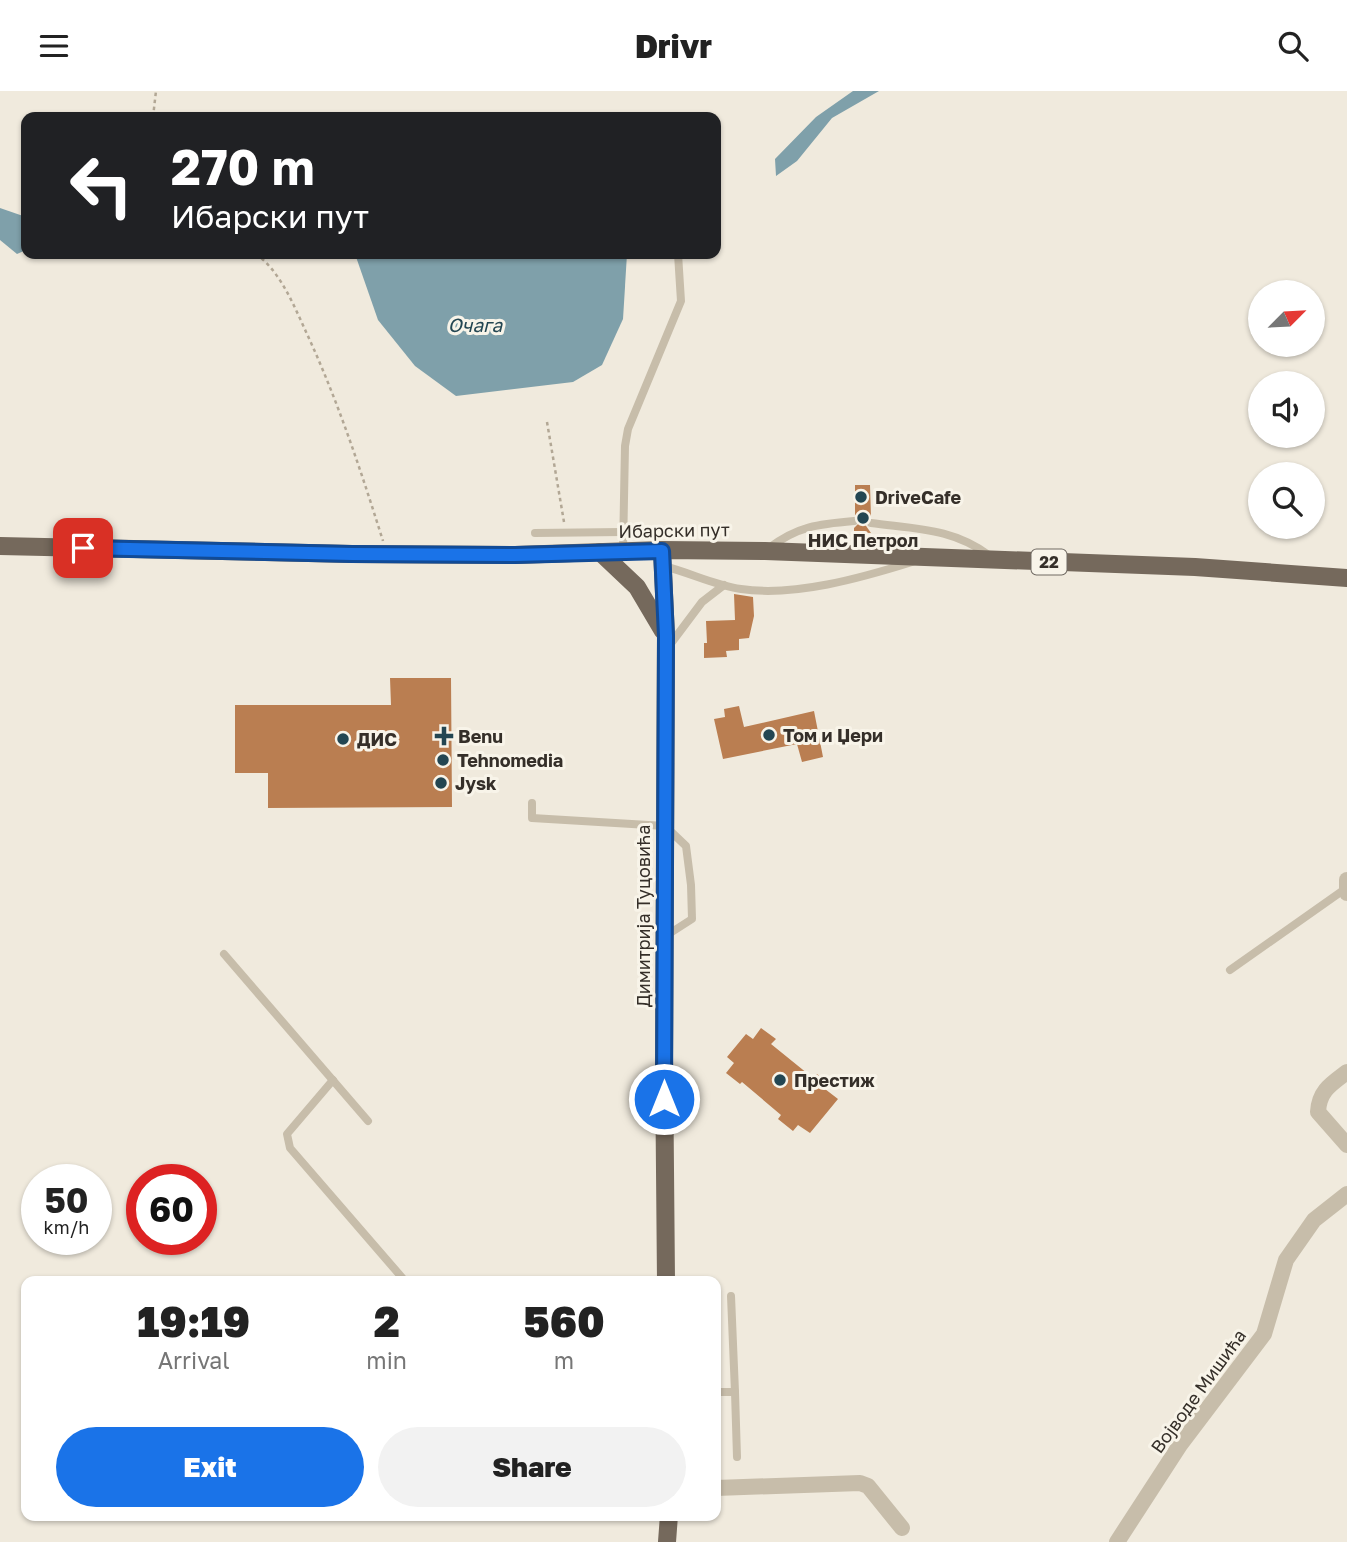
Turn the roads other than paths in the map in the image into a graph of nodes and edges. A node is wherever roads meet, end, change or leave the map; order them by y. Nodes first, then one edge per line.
1 (678, 259) edge
2 (854, 521) dead end
3 (871, 523) dead end
4 (622, 532) junction
5 (535, 533) dead end
6 (0, 547) edge
7 (623, 551) junction
8 (765, 551) junction
9 (600, 552) junction
10 (928, 557) junction
11 (662, 558) junction
12 (995, 560) junction
13 (1347, 578) edge
14 (724, 586) junction
15 (665, 643) junction
16 (532, 803) dead end
17 (665, 827) junction
18 (1346, 887) edge
19 (664, 937) junction
20 (225, 954) dead end
21 (1230, 970) dead end
22 (1347, 1072) edge
23 (333, 1080) junction
24 (368, 1121) dead end
25 (1347, 1145) edge
26 (1347, 1194) edge
27 (401, 1276) edge
28 (666, 1276) edge
29 (731, 1296) dead end
30 (721, 1392) edge
31 (735, 1392) junction
32 (737, 1457) dead end
33 (721, 1488) edge
34 (668, 1521) edge
35 (902, 1528) dead end
36 (667, 1542) edge
37 (1117, 1542) edge

1 - 4 lane
2 - 8 lane
3 - 12 lane
4 - 5 lane
4 - 7 lane
6 - 9 main road, Ибарски пут / 22
7 - 9 main road, Ибарски пут / 22
7 - 11 main road, Ибарски пут / 22
8 - 10 main road, Ибарски пут / 22
8 - 11 main road, Ибарски пут / 22
9 - 15 main road
10 - 12 main road, Ибарски пут / 22
10 - 14 lane
11 - 14 lane
11 - 15 main road, Димитрија Туцовића
12 - 13 main road, Ибарски пут / 22
14 - 15 lane
15 - 17 main road, Димитрија Туцовића
16 - 17 lane
17 - 19 main road, Димитрија Туцовића
17 - 19 lane
18 - 21 lane
19 - 28 main road, Димитрија Туцовића
20 - 23 lane
22 - 25 street
23 - 24 lane
23 - 27 lane
26 - 37 street, Војводе Мишића
29 - 31 lane
30 - 31 lane
31 - 32 lane
33 - 35 street
34 - 36 main road

